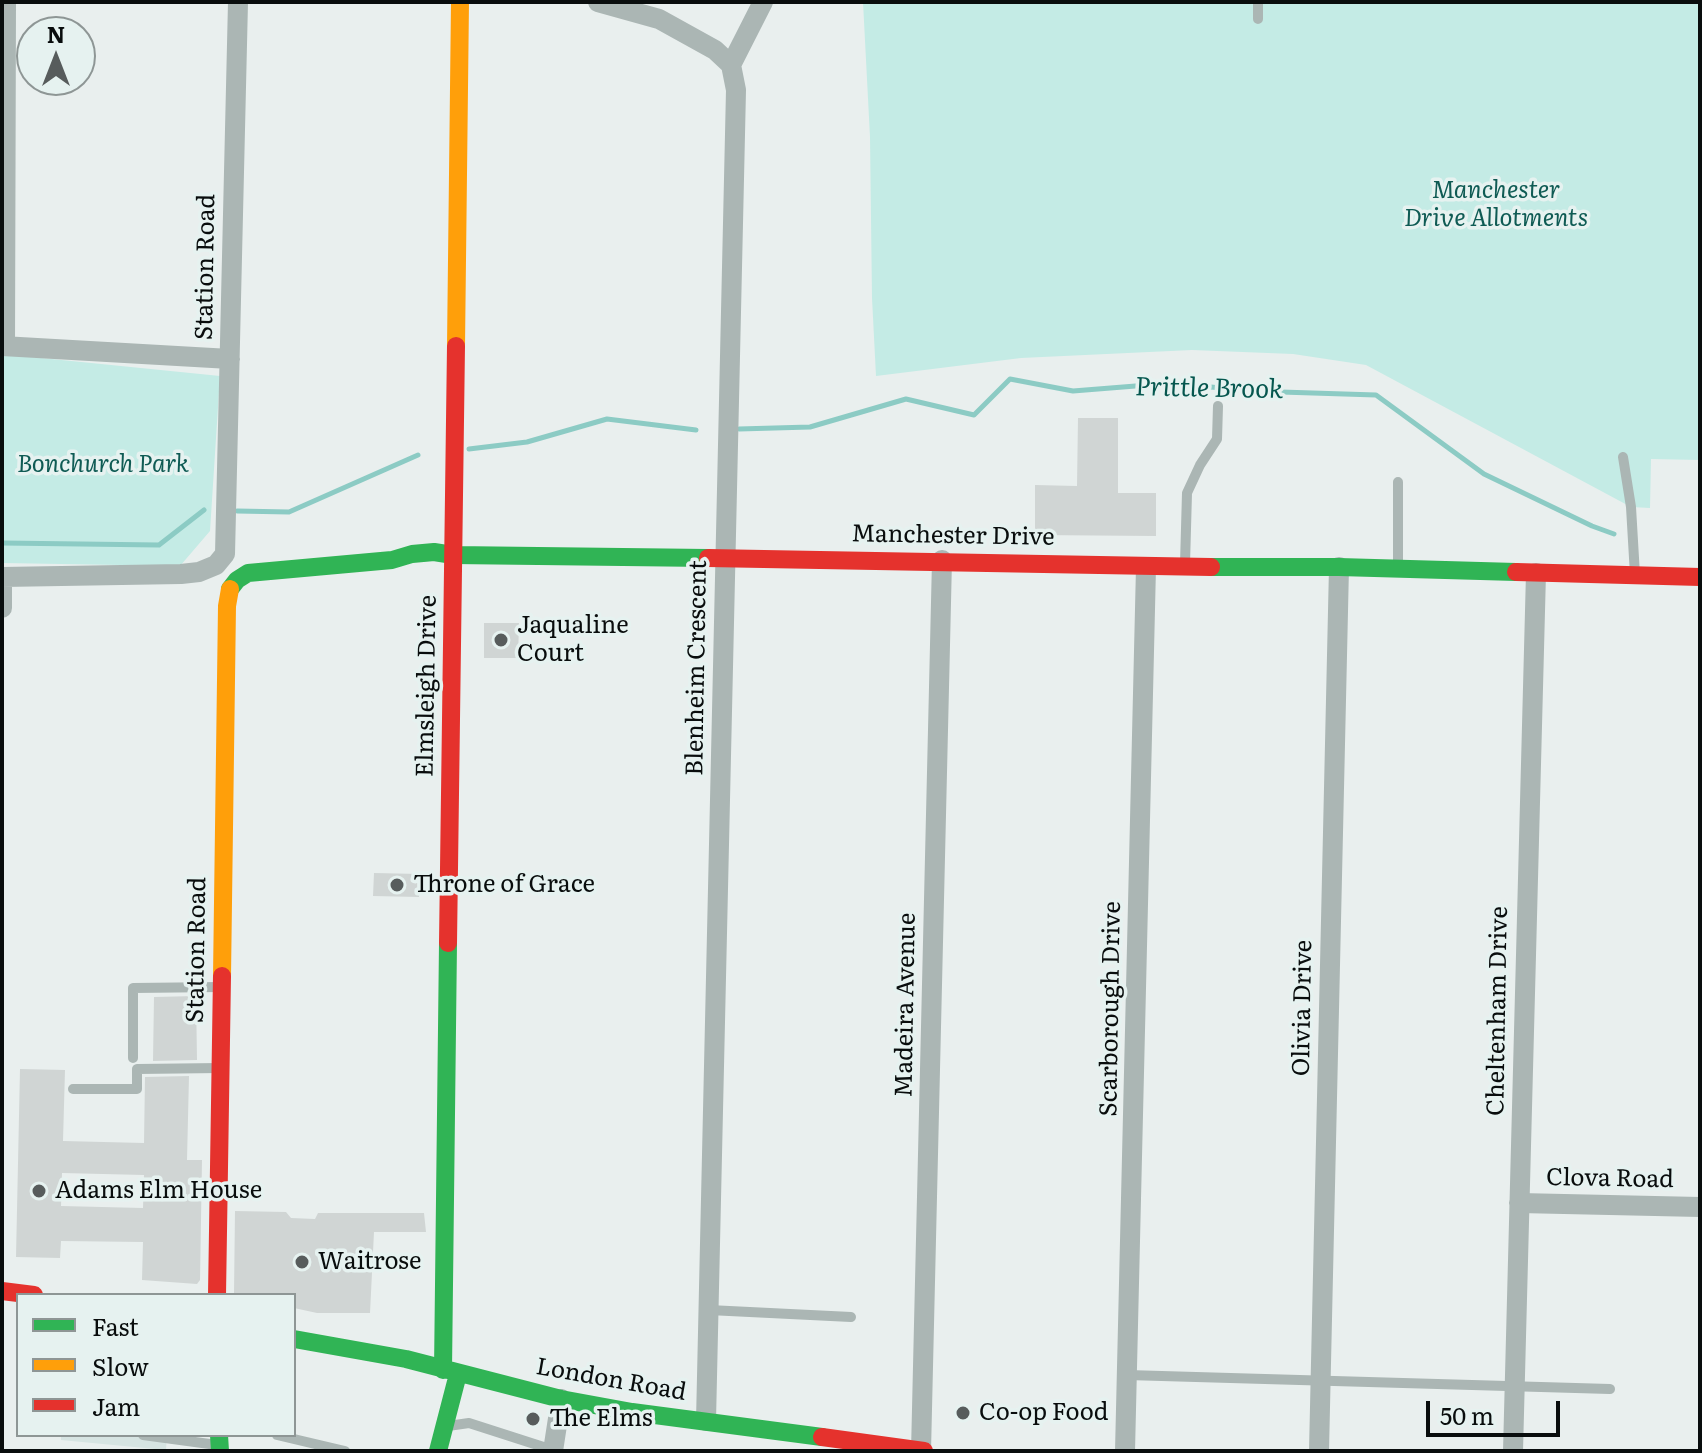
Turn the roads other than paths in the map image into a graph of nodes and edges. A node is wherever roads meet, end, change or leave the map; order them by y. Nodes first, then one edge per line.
1 (6, 2) edge
2 (238, 2) edge
3 (460, 2) edge
4 (598, 2) edge
5 (763, 2) edge
6 (1258, 2) edge
7 (662, 10) edge
8 (1258, 19) dead end
9 (731, 65) junction
10 (3, 346) edge
11 (230, 359) junction
12 (1218, 406) dead end
13 (1623, 457) dead end
14 (1398, 482) dead end
15 (453, 555) junction
16 (726, 559) junction
17 (942, 560) junction
18 (1185, 566) junction
19 (1146, 567) junction
20 (1339, 567) junction
21 (1398, 569) junction
22 (1536, 573) junction
23 (1635, 575) junction
24 (2, 577) edge
25 (1700, 577) edge
26 (227, 606) joint
27 (2, 608) edge
28 (223, 987) junction
29 (133, 1058) dead end
30 (222, 1068) junction
31 (73, 1089) dead end
32 (1519, 1203) junction
33 (1700, 1207) edge
34 (217, 1293) edge
35 (709, 1310) junction
36 (851, 1317) dead end
37 (296, 1339) edge
38 (451, 1372) junction
39 (1127, 1375) junction
40 (1320, 1381) junction
41 (1515, 1386) junction
42 (1610, 1389) dead end
43 (561, 1399) junction
44 (706, 1421) junction
45 (444, 1426) junction
46 (160, 1437) edge
47 (286, 1437) edge
48 (795, 1442) edge
49 (220, 1444) edge
50 (553, 1450) edge
51 (345, 1451) edge
52 (438, 1451) edge
53 (922, 1451) edge
54 (1125, 1451) edge
55 (1319, 1451) edge
56 (1513, 1451) edge

1 - 10 street
2 - 11 street, Station Road
3 - 15 street, Elmsleigh Drive
4 - 7 street
5 - 9 street
6 - 8 lane
7 - 9 street
9 - 16 street, Blenheim Crescent
10 - 11 street
11 - 24 street, Station Road
12 - 18 lane
13 - 23 lane
14 - 21 lane
15 - 16 street, Manchester Drive
15 - 26 street, Manchester Drive
15 - 38 street, Elmsleigh Drive
16 - 17 street, Manchester Drive
16 - 35 street, Blenheim Crescent
17 - 19 street, Manchester Drive
17 - 53 street, Madeira Avenue
18 - 19 street, Manchester Drive
18 - 20 street, Manchester Drive
19 - 39 street, Scarborough Drive
20 - 21 street, Manchester Drive
20 - 40 street, Olivia Drive
21 - 22 street, Manchester Drive
22 - 23 street, Manchester Drive
22 - 32 street, Cheltenham Drive
23 - 25 street, Manchester Drive
24 - 27 street
26 - 28 street, Station Road
28 - 29 lane
28 - 30 street, Station Road
30 - 31 lane
30 - 34 street, Station Road
32 - 33 street, Clova Road
32 - 41 street, Cheltenham Drive
35 - 36 lane
35 - 44 street, Blenheim Crescent
37 - 38 street, London Road
38 - 43 street, London Road
38 - 45 street, Elmsleigh Drive
39 - 40 lane
39 - 54 street, Scarborough Drive
40 - 41 lane
40 - 55 street, Olivia Drive
41 - 42 lane
41 - 56 street, Cheltenham Drive
43 - 44 street, London Road
43 - 50 street
44 - 48 street, London Road
45 - 50 lane
45 - 52 street, Elmsleigh Drive
46 - 49 lane
47 - 51 lane
48 - 53 street, London Road

